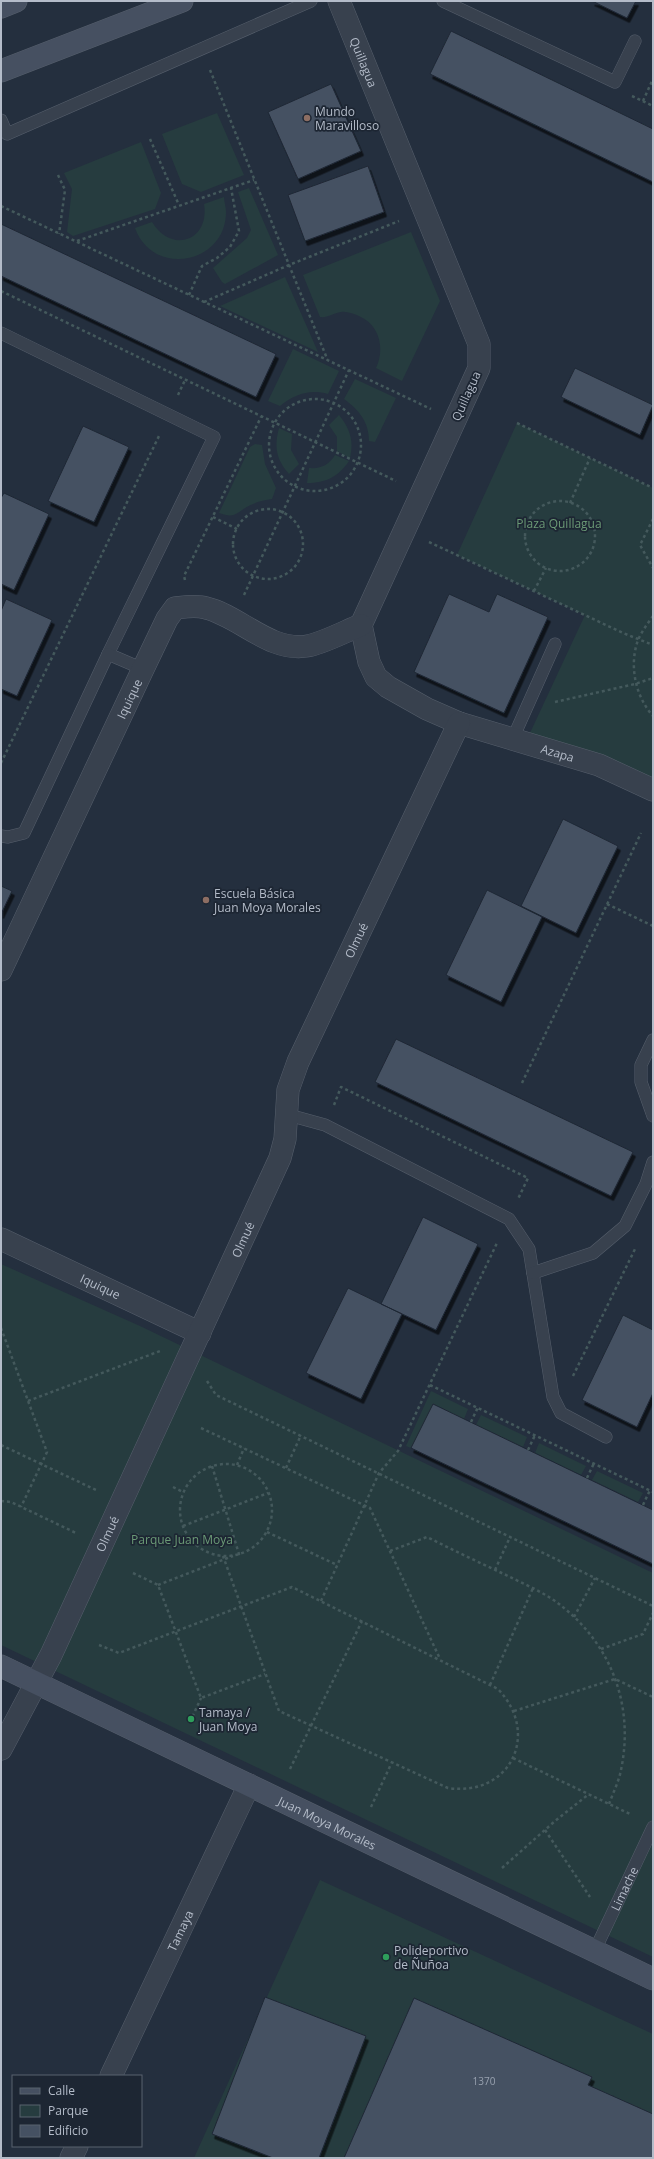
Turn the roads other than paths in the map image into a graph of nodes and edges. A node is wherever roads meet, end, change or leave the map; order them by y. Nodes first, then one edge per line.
1 (16, 1) edge
2 (182, 1) edge
3 (311, 1) edge
4 (339, 1) edge
5 (443, 1) edge
6 (1, 7) edge
7 (635, 41) dead end
8 (1, 71) edge
9 (1, 120) edge
10 (1, 333) edge
11 (361, 625) junction
12 (555, 644) dead end
13 (108, 654) junction
14 (143, 669) junction
15 (459, 723) junction
16 (513, 738) junction
17 (653, 790) edge
18 (1, 836) edge
19 (1, 970) edge
20 (653, 1040) edge
21 (285, 1114) junction
22 (653, 1116) edge
23 (653, 1162) edge
24 (1, 1239) edge
25 (533, 1273) junction
26 (200, 1333) junction
27 (606, 1437) dead end
28 (1, 1666) edge
29 (36, 1683) junction
30 (1, 1749) edge
31 (249, 1785) junction
32 (653, 1827) edge
33 (595, 1950) junction
34 (653, 1979) edge
35 (111, 2075) edge
36 (76, 2147) edge
37 (71, 2158) edge

1 - 6 street
2 - 8 street
3 - 9 lane
4 - 11 street, Quillagua
5 - 7 lane
10 - 13 lane
11 - 14 street, Iquique
11 - 15 street
12 - 16 lane
13 - 14 lane
13 - 18 lane
14 - 19 street, Iquique
15 - 16 street, Azapa
15 - 21 street, Olmué
16 - 17 street, Azapa
20 - 22 lane
21 - 25 lane
21 - 26 street, Olmué
23 - 25 lane
24 - 26 street, Iquique
25 - 27 lane
26 - 29 street, Olmué
28 - 29 street, Juan Moya Morales
29 - 30 street, Olmué
29 - 31 street, Juan Moya Morales
31 - 33 street, Juan Moya Morales
31 - 35 street, Tamaya
32 - 33 lane, Limache
33 - 34 street, Juan Moya Morales
36 - 37 street

